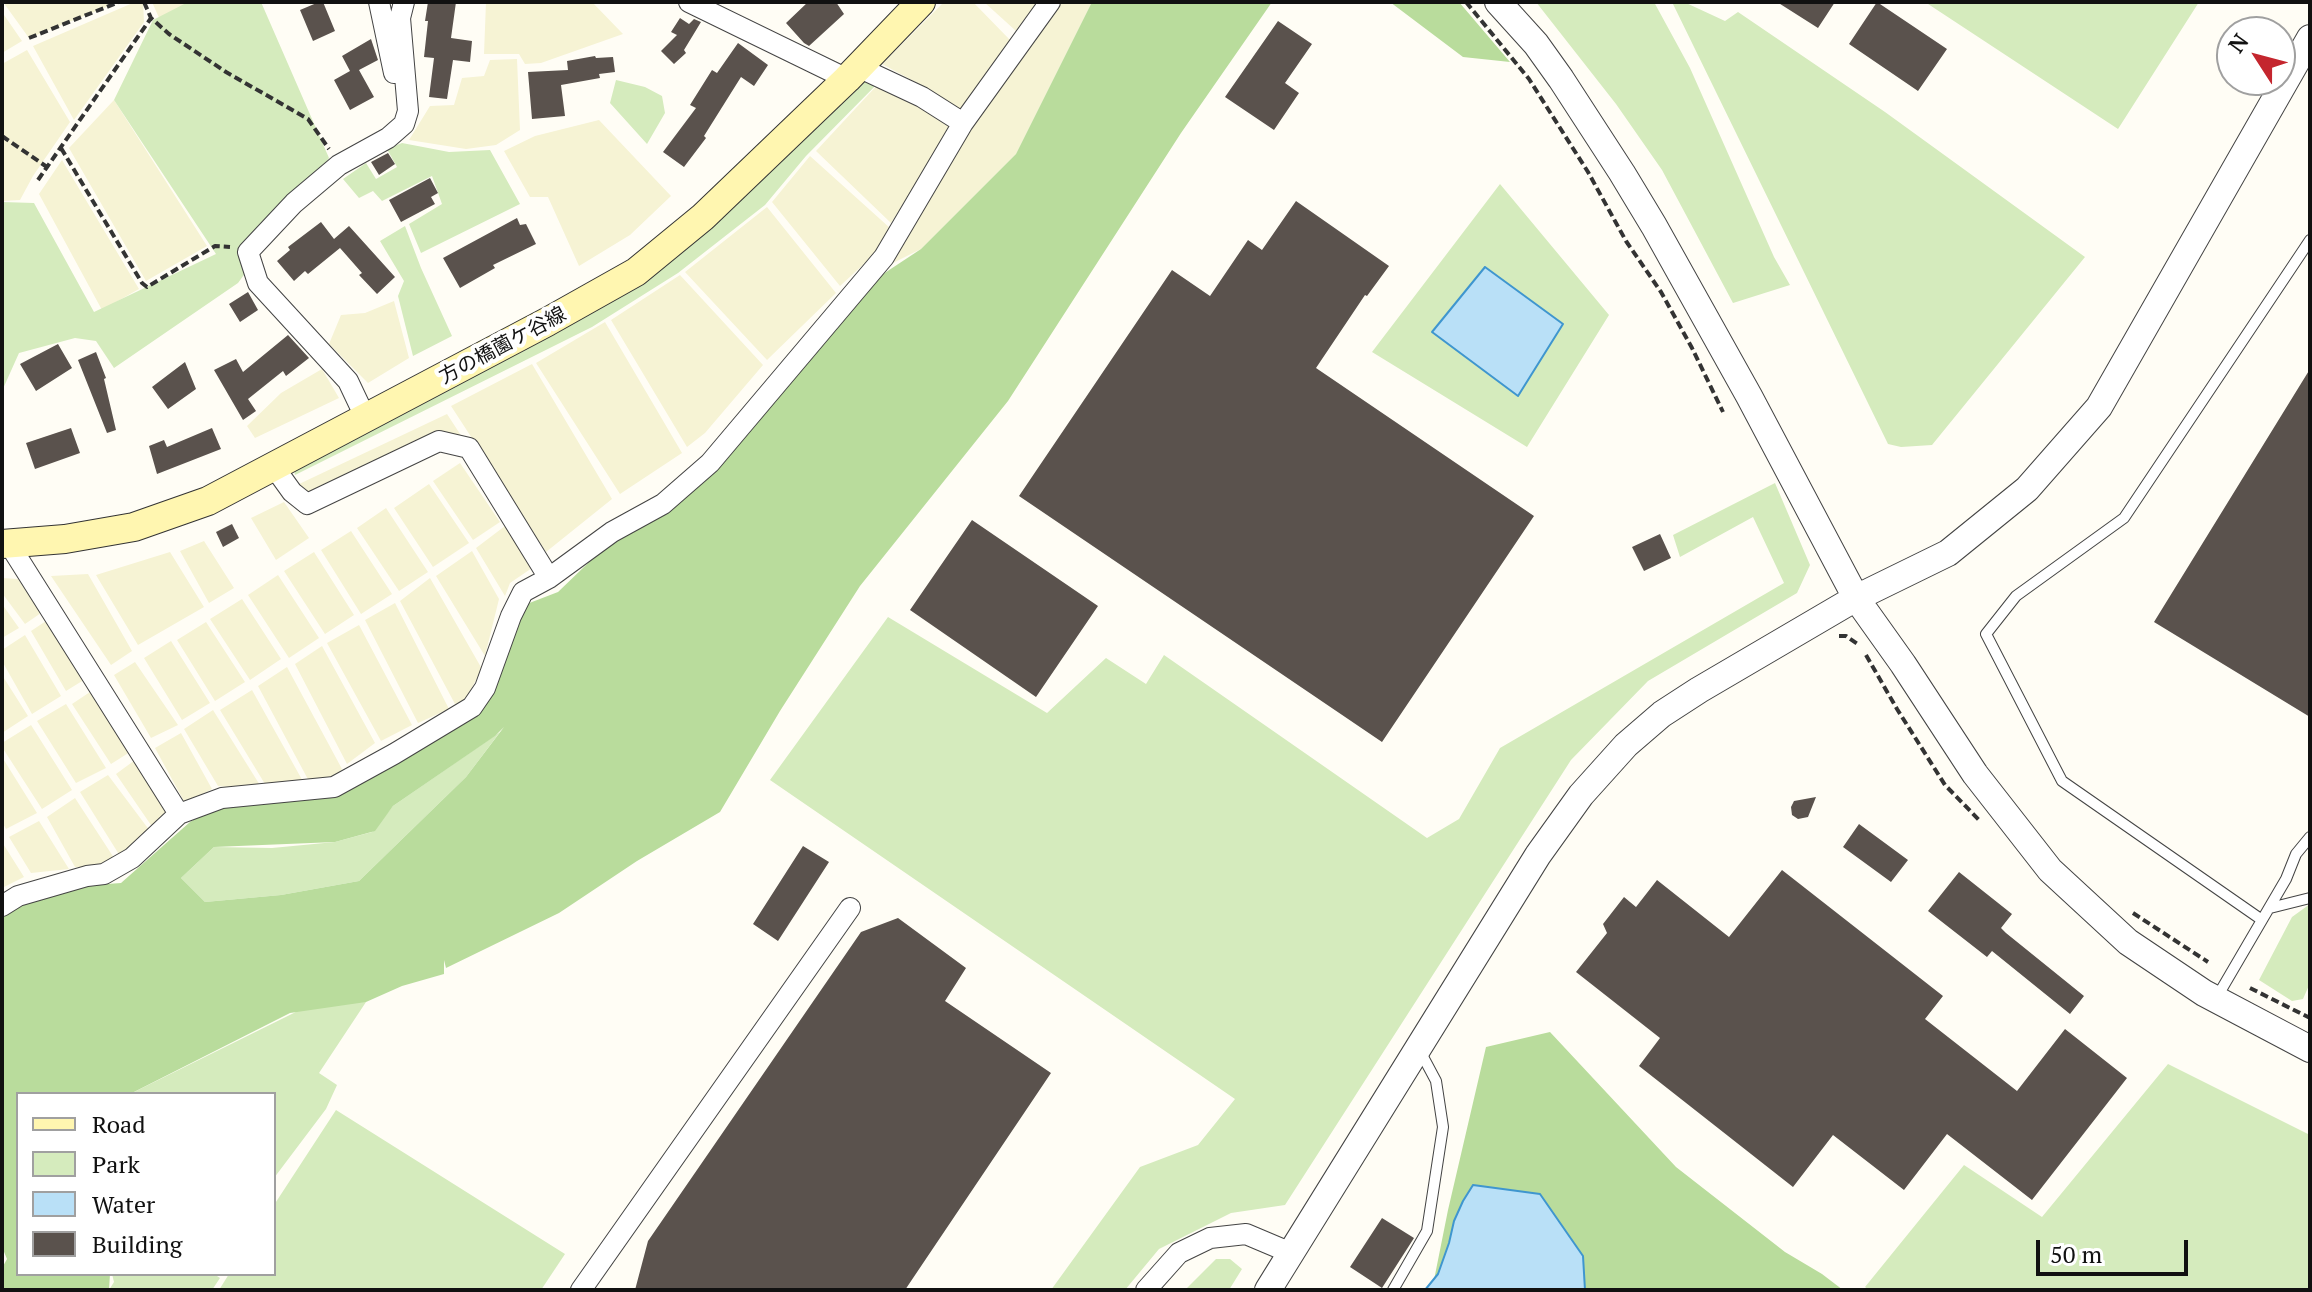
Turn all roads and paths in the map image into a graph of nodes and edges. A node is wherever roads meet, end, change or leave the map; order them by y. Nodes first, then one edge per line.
1 (119, 2) edge
2 (144, 2) edge
3 (379, 2) edge
4 (404, 2) edge
5 (689, 2) edge
6 (921, 2) edge
7 (1050, 2) edge
8 (1466, 2) edge
9 (1498, 2) edge
10 (151, 18) junction
11 (29, 38) dead end
12 (2310, 38) edge
13 (852, 73) junction
14 (963, 123) junction
15 (404, 124) junction
16 (2, 136) edge
17 (61, 148) junction
18 (339, 165) junction
19 (47, 167) junction
20 (38, 180) dead end
21 (2310, 240) edge
22 (248, 252) junction
23 (1723, 412) dead end
24 (366, 419) junction
25 (274, 467) junction
26 (5, 544) edge
27 (549, 578) junction
28 (1856, 598) junction
29 (179, 814) junction
30 (2310, 837) edge
31 (2310, 898) edge
32 (2, 906) edge
33 (2125, 907) dead end
34 (850, 908) dead end
35 (2270, 908) junction
36 (2262, 920) junction
37 (2208, 962) dead end
38 (2250, 988) dead end
39 (2216, 999) junction
40 (2310, 1018) edge
41 (1418, 1048) junction
42 (2310, 1049) edge
43 (1291, 1253) junction
44 (581, 1290) edge
45 (1146, 1290) edge
46 (1268, 1290) edge
47 (1393, 1290) edge

1 - 11 path
2 - 10 path
3 - 15 street
4 - 15 street
5 - 13 street
6 - 13 main road, 方の橋薗ケ谷線
7 - 14 street
8 - 23 path
9 - 28 street
10 - 17 path
10 - 18 path
12 - 28 street
13 - 14 street
13 - 24 main road, 方の橋薗ケ谷線
14 - 27 street
15 - 18 street
16 - 19 path
17 - 19 path
17 - 22 path
18 - 22 street
19 - 20 path
21 - 36 lane
22 - 24 street
24 - 25 main road, 方の橋薗ケ谷線
25 - 26 main road, 方の橋薗ケ谷線
25 - 27 street
26 - 29 street
27 - 29 street
28 - 39 street
28 - 41 street
29 - 32 street
30 - 35 lane
31 - 35 lane
33 - 37 path
34 - 44 street
35 - 36 lane
36 - 39 lane
38 - 40 path
39 - 42 street
41 - 43 street
41 - 47 lane
43 - 45 street
43 - 46 street

